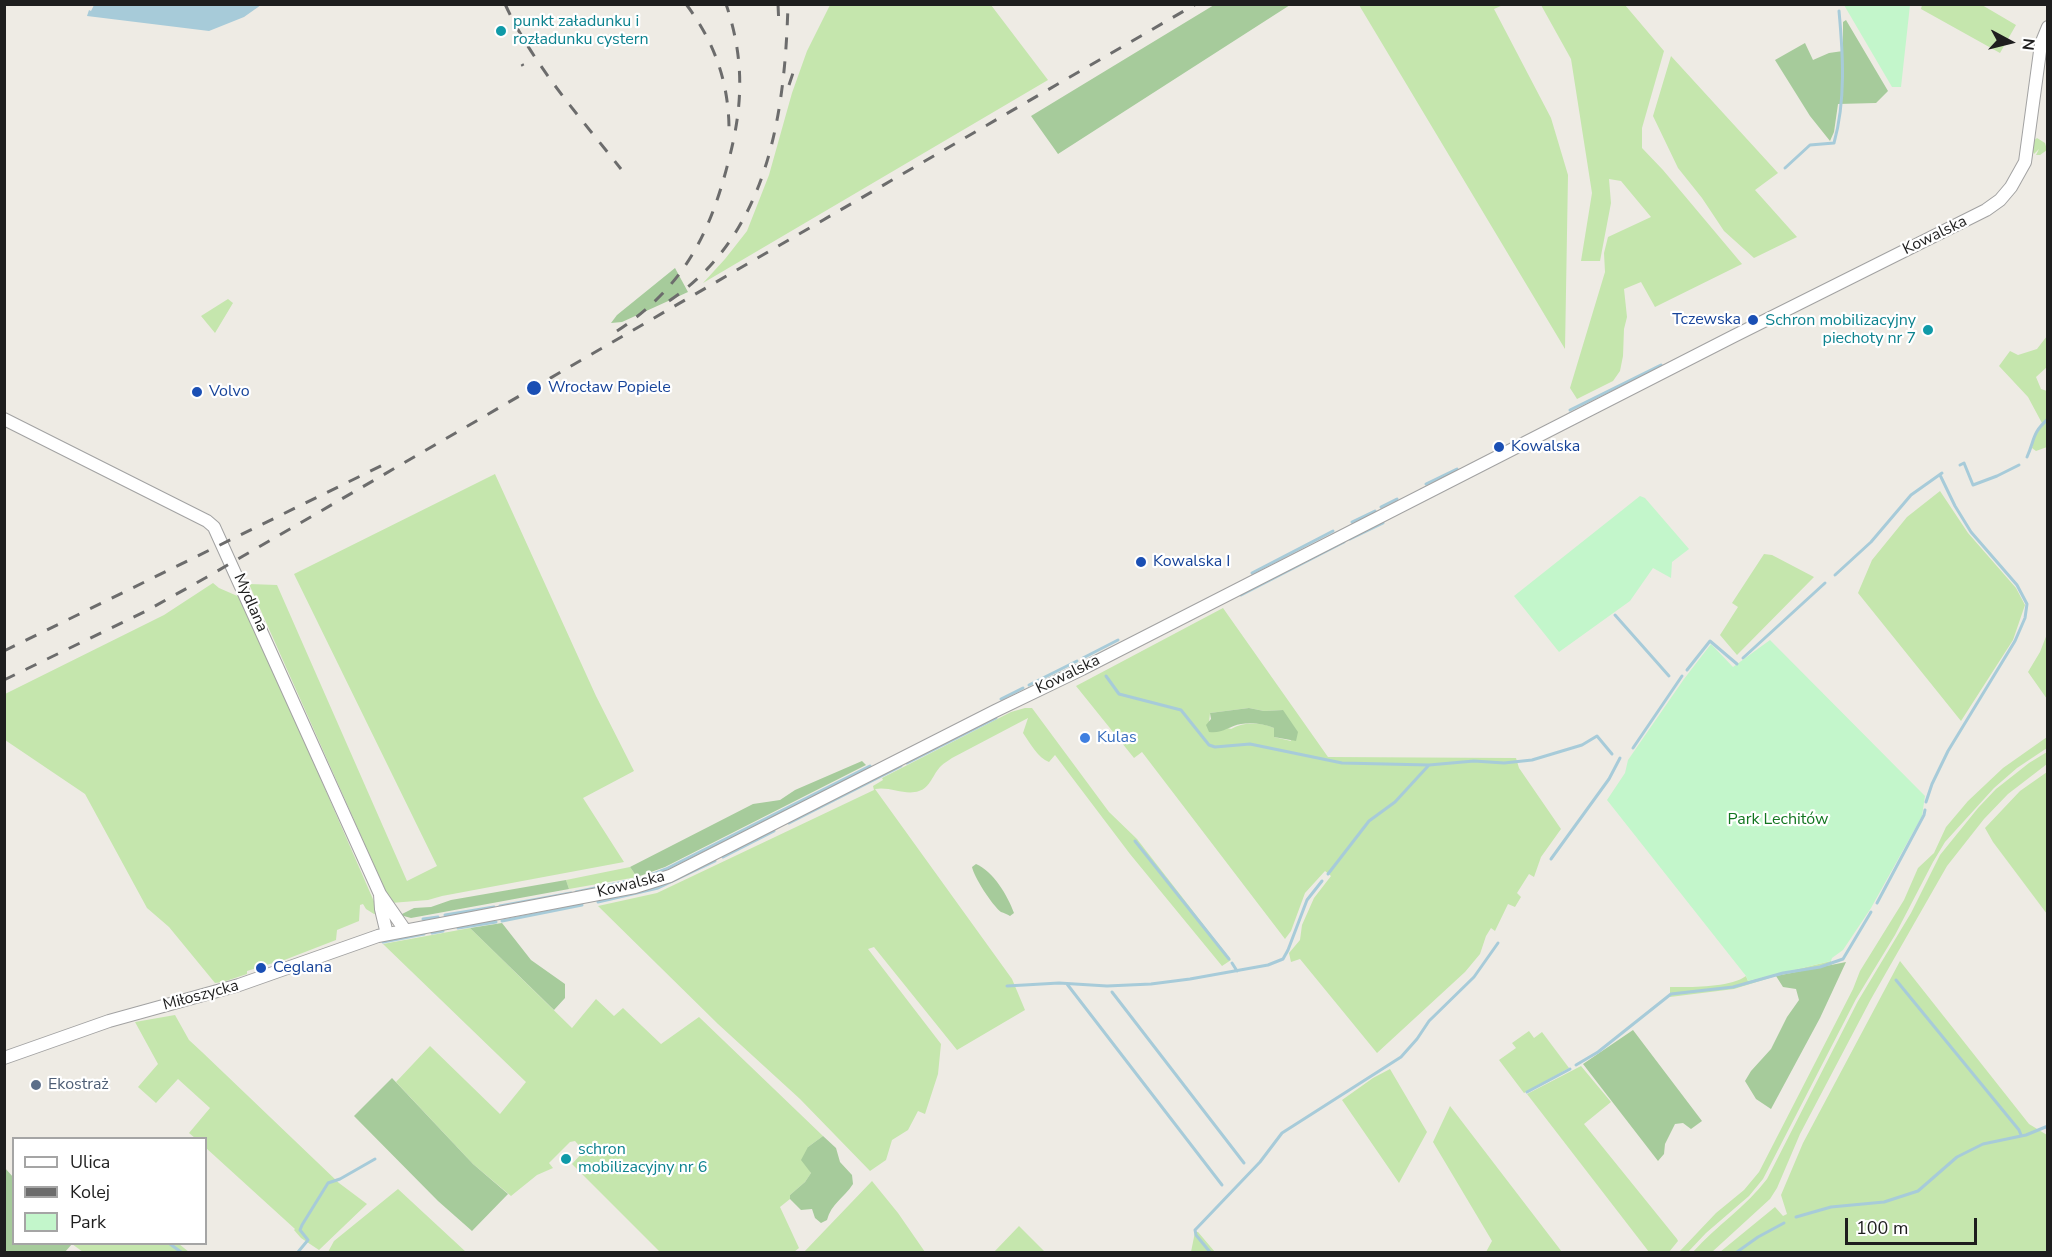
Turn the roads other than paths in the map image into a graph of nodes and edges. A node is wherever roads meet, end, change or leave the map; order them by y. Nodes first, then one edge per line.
1 (2048, 27) edge
2 (4, 419) edge
3 (380, 894) junction
4 (396, 932) junction
5 (4, 1058) edge

1 - 4 street, Kowalska
2 - 3 street, Mydlana
3 - 4 street, Mydlana
3 - 4 street, Mydlana
4 - 5 street, Miłoszycka

